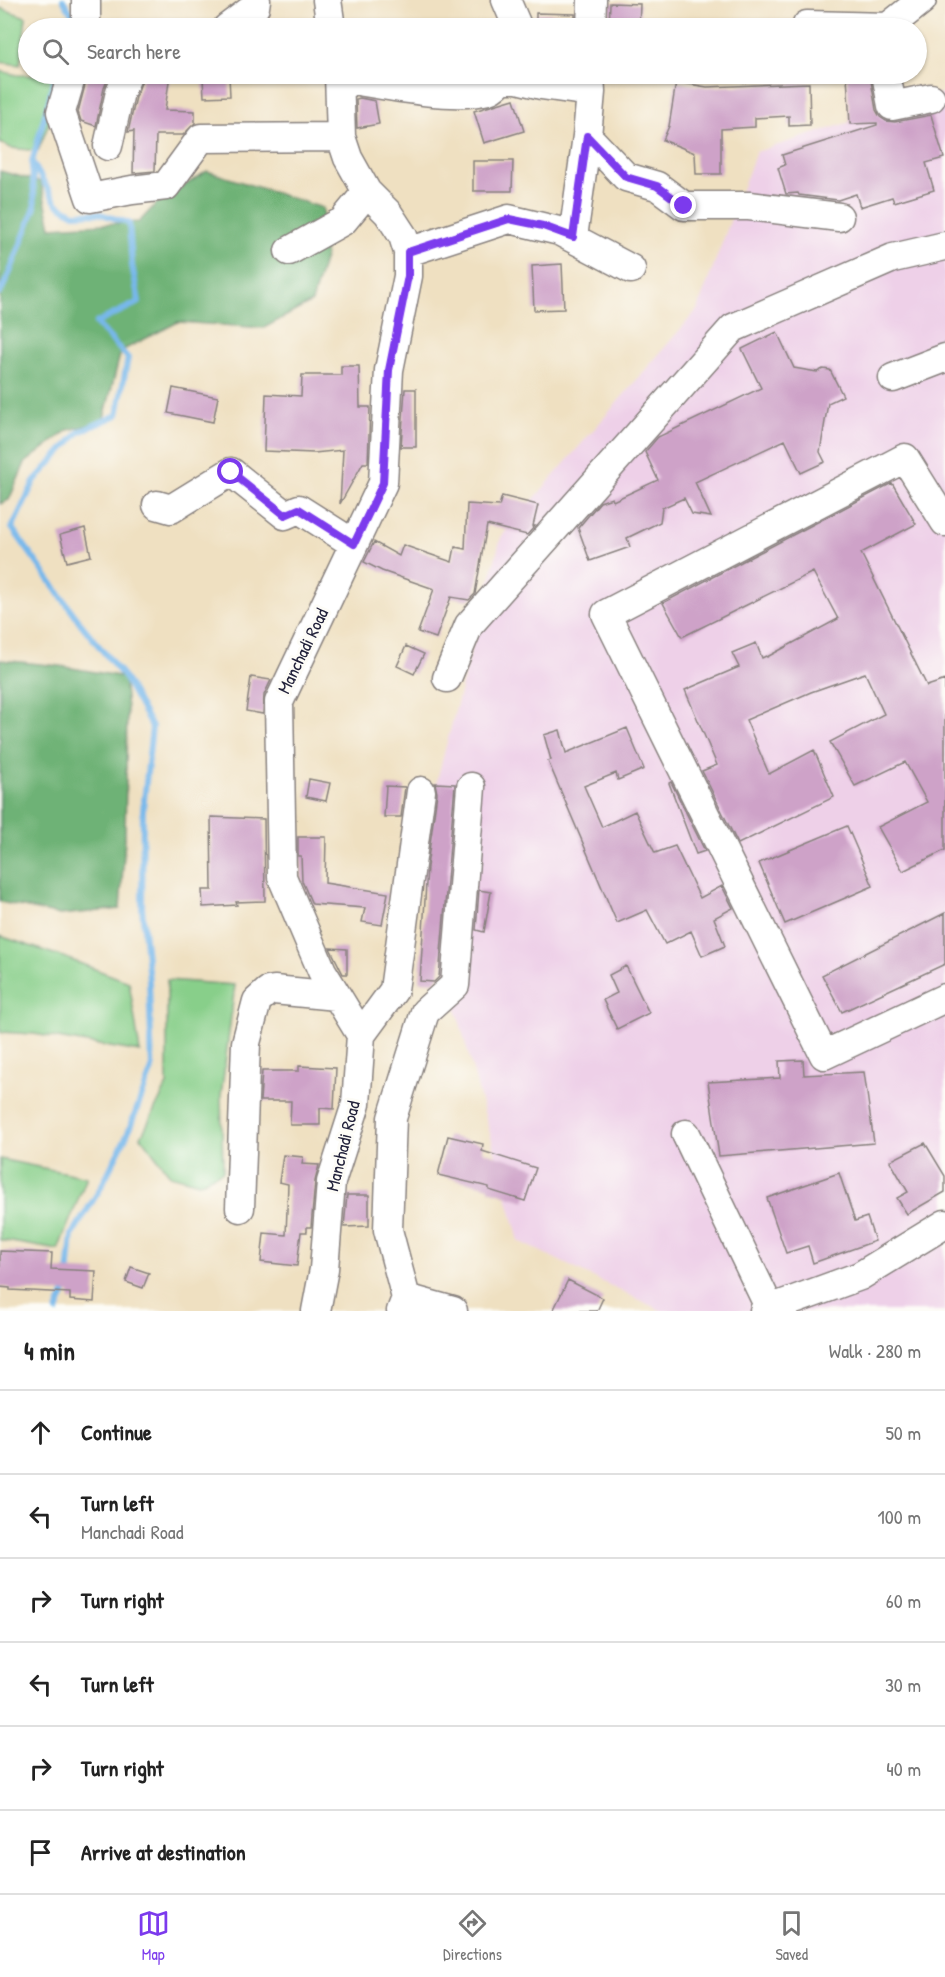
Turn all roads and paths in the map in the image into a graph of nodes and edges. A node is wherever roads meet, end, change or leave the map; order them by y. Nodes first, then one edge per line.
1 (86, 0) edge
2 (256, 0) edge
3 (327, 0) edge
4 (506, 0) edge
5 (592, 0) edge
6 (922, 0) edge
7 (86, 18) edge
8 (239, 18) edge
9 (330, 18) edge
10 (514, 18) edge
11 (591, 18) edge
12 (899, 18) edge
13 (69, 84) edge
14 (124, 84) edge
15 (339, 84) edge
16 (386, 84) edge
17 (497, 84) edge
18 (537, 84) edge
19 (566, 84) edge
20 (591, 84) edge
21 (888, 84) edge
22 (931, 98) dead end
23 (587, 136) junction
24 (340, 137) junction
25 (108, 146) dead end
26 (367, 192) junction
27 (839, 217) dead end
28 (573, 237) junction
29 (945, 246) edge
30 (289, 251) dead end
31 (408, 252) junction
32 (632, 269) dead end
33 (945, 358) edge
34 (893, 378) dead end
35 (157, 505) dead end
36 (945, 522) edge
37 (354, 544) junction
38 (447, 678) dead end
39 (471, 788) dead end
40 (421, 790) dead end
41 (336, 996) junction
42 (945, 998) edge
43 (361, 1035) junction
44 (687, 1134) dead end
45 (240, 1208) dead end
46 (945, 1224) edge
47 (404, 1304) edge
48 (767, 1310) edge
49 (316, 1311) edge
50 (453, 1311) edge

1 - 7 street
2 - 8 street
3 - 9 street
4 - 10 street
5 - 11 street
6 - 12 street
13 - 24 street
14 - 25 street
15 - 24 street, Manchadi Road
16 - 17 street
18 - 19 street
20 - 23 street
21 - 22 street
23 - 27 street
23 - 28 street
24 - 26 street, Manchadi Road
26 - 30 street
26 - 31 street, Manchadi Road
28 - 31 street
28 - 32 street
29 - 38 street
31 - 37 street, Manchadi Road
33 - 34 street
35 - 37 street
36 - 42 street
37 - 41 street, Manchadi Road
39 - 47 street
40 - 43 street
41 - 43 street, Manchadi Road
41 - 45 street
43 - 49 street, Manchadi Road
44 - 48 street
46 - 48 street
47 - 50 street

